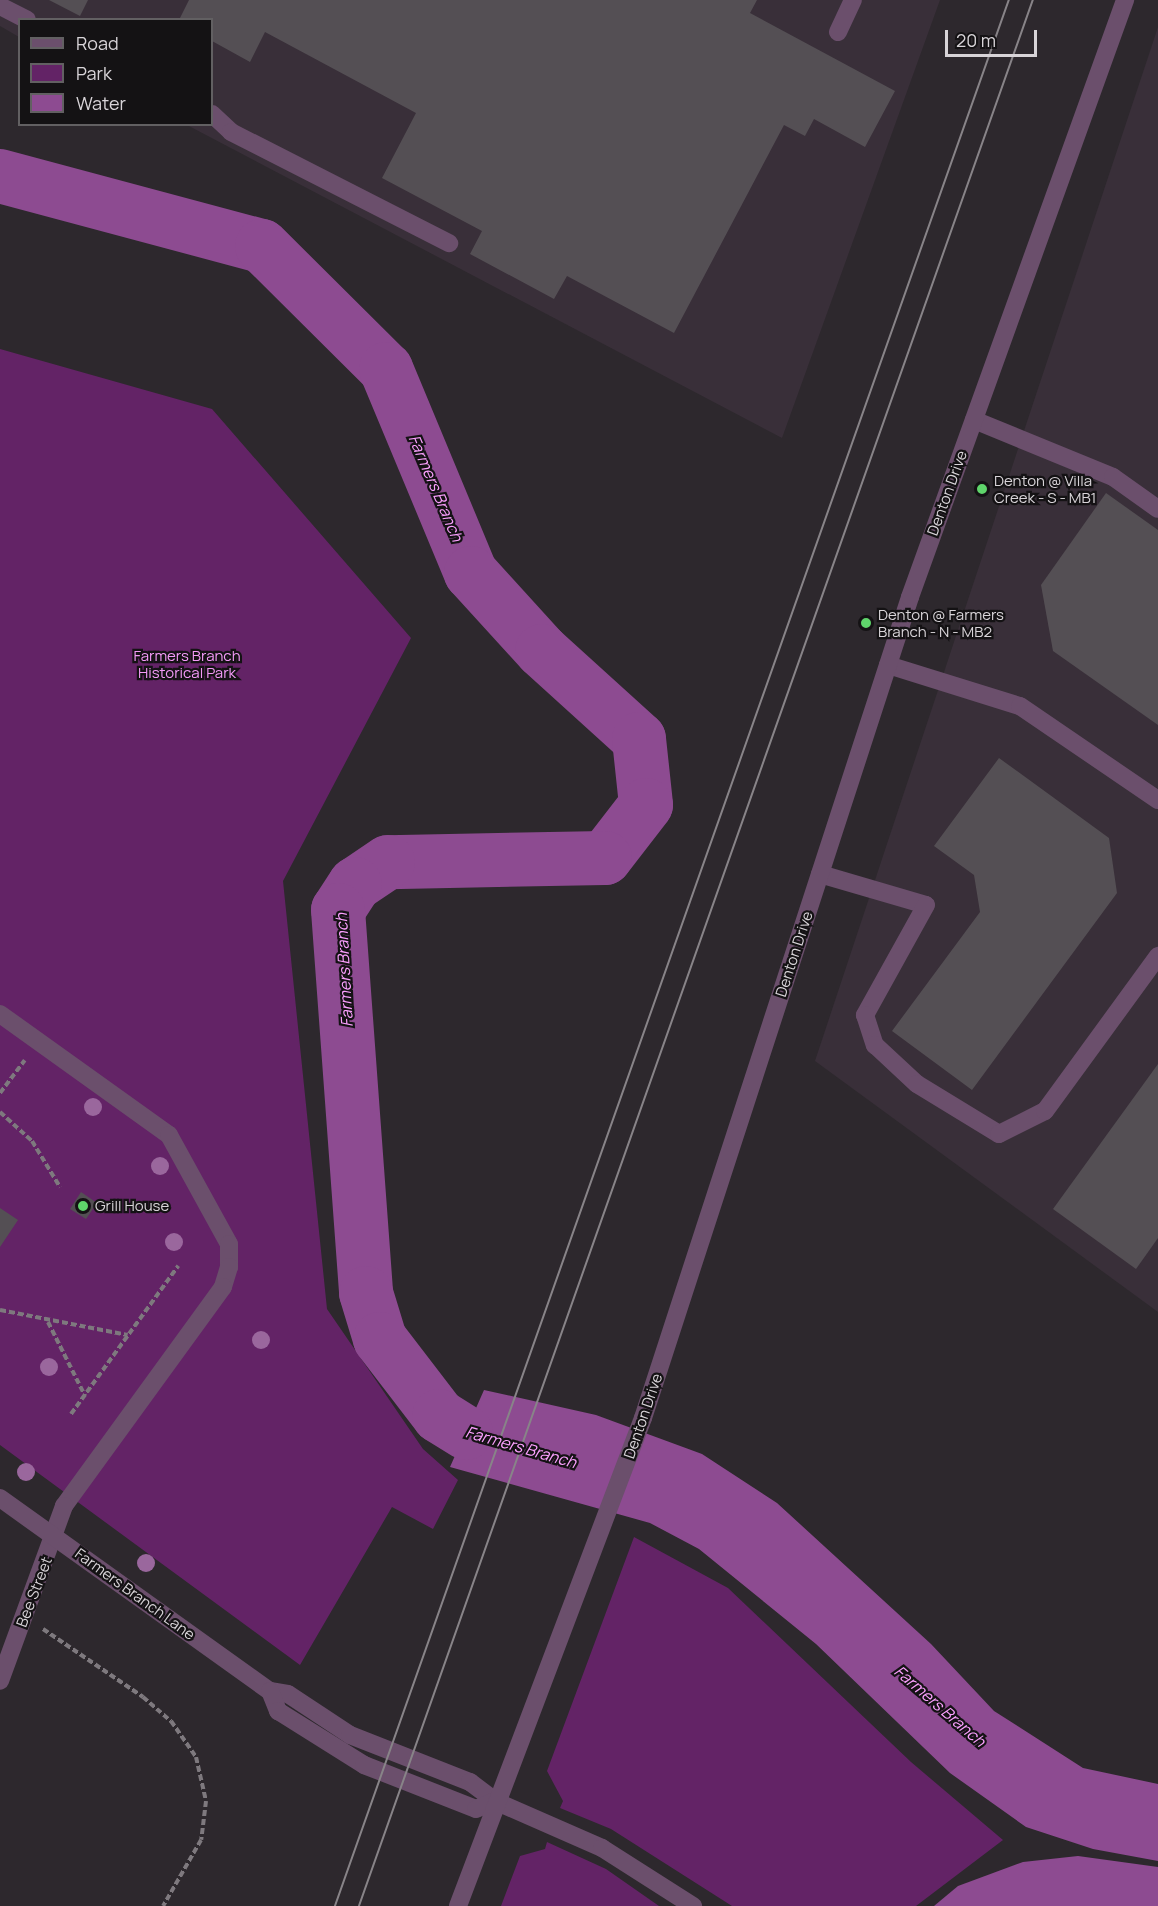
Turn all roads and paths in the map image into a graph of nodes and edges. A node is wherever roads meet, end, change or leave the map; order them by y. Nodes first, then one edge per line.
1 (853, 0) edge
2 (1125, 0) edge
3 (0, 6) edge
4 (23, 18) edge
5 (838, 32) dead end
6 (213, 115) edge
7 (449, 243) dead end
8 (974, 420) junction
9 (1158, 509) edge
10 (888, 665) junction
11 (1158, 800) edge
12 (820, 874) junction
13 (1158, 956) edge
14 (0, 1014) edge
15 (39, 1042) junction
16 (0, 1093) edge
17 (0, 1112) edge
18 (60, 1187) dead end
19 (178, 1266) dead end
20 (0, 1310) edge
21 (48, 1322) junction
22 (128, 1335) junction
23 (85, 1396) junction
24 (72, 1414) dead end
25 (0, 1498) edge
26 (55, 1537) junction
27 (24, 1616) junction
28 (0, 1681) edge
29 (495, 1802) junction
30 (163, 1906) edge
31 (458, 1906) edge
32 (693, 1906) edge

1 - 5 street
2 - 8 street, Denton Drive
3 - 4 street
6 - 7 street
8 - 9 street
8 - 10 street, Denton Drive
10 - 11 street
10 - 12 street, Denton Drive
12 - 13 street
12 - 29 street, Denton Drive
14 - 15 street
15 - 16 path
15 - 26 street, Bee Street
17 - 18 path
19 - 22 path
20 - 21 path
21 - 22 path
21 - 23 path
22 - 23 path
23 - 24 path
25 - 26 street, Farmers Branch Lane
26 - 27 street, Bee Street
26 - 29 street, Farmers Branch Lane
27 - 28 street, Bee Street
27 - 30 path
29 - 31 street, Denton Drive
29 - 32 street, Farmers Branch Lane

